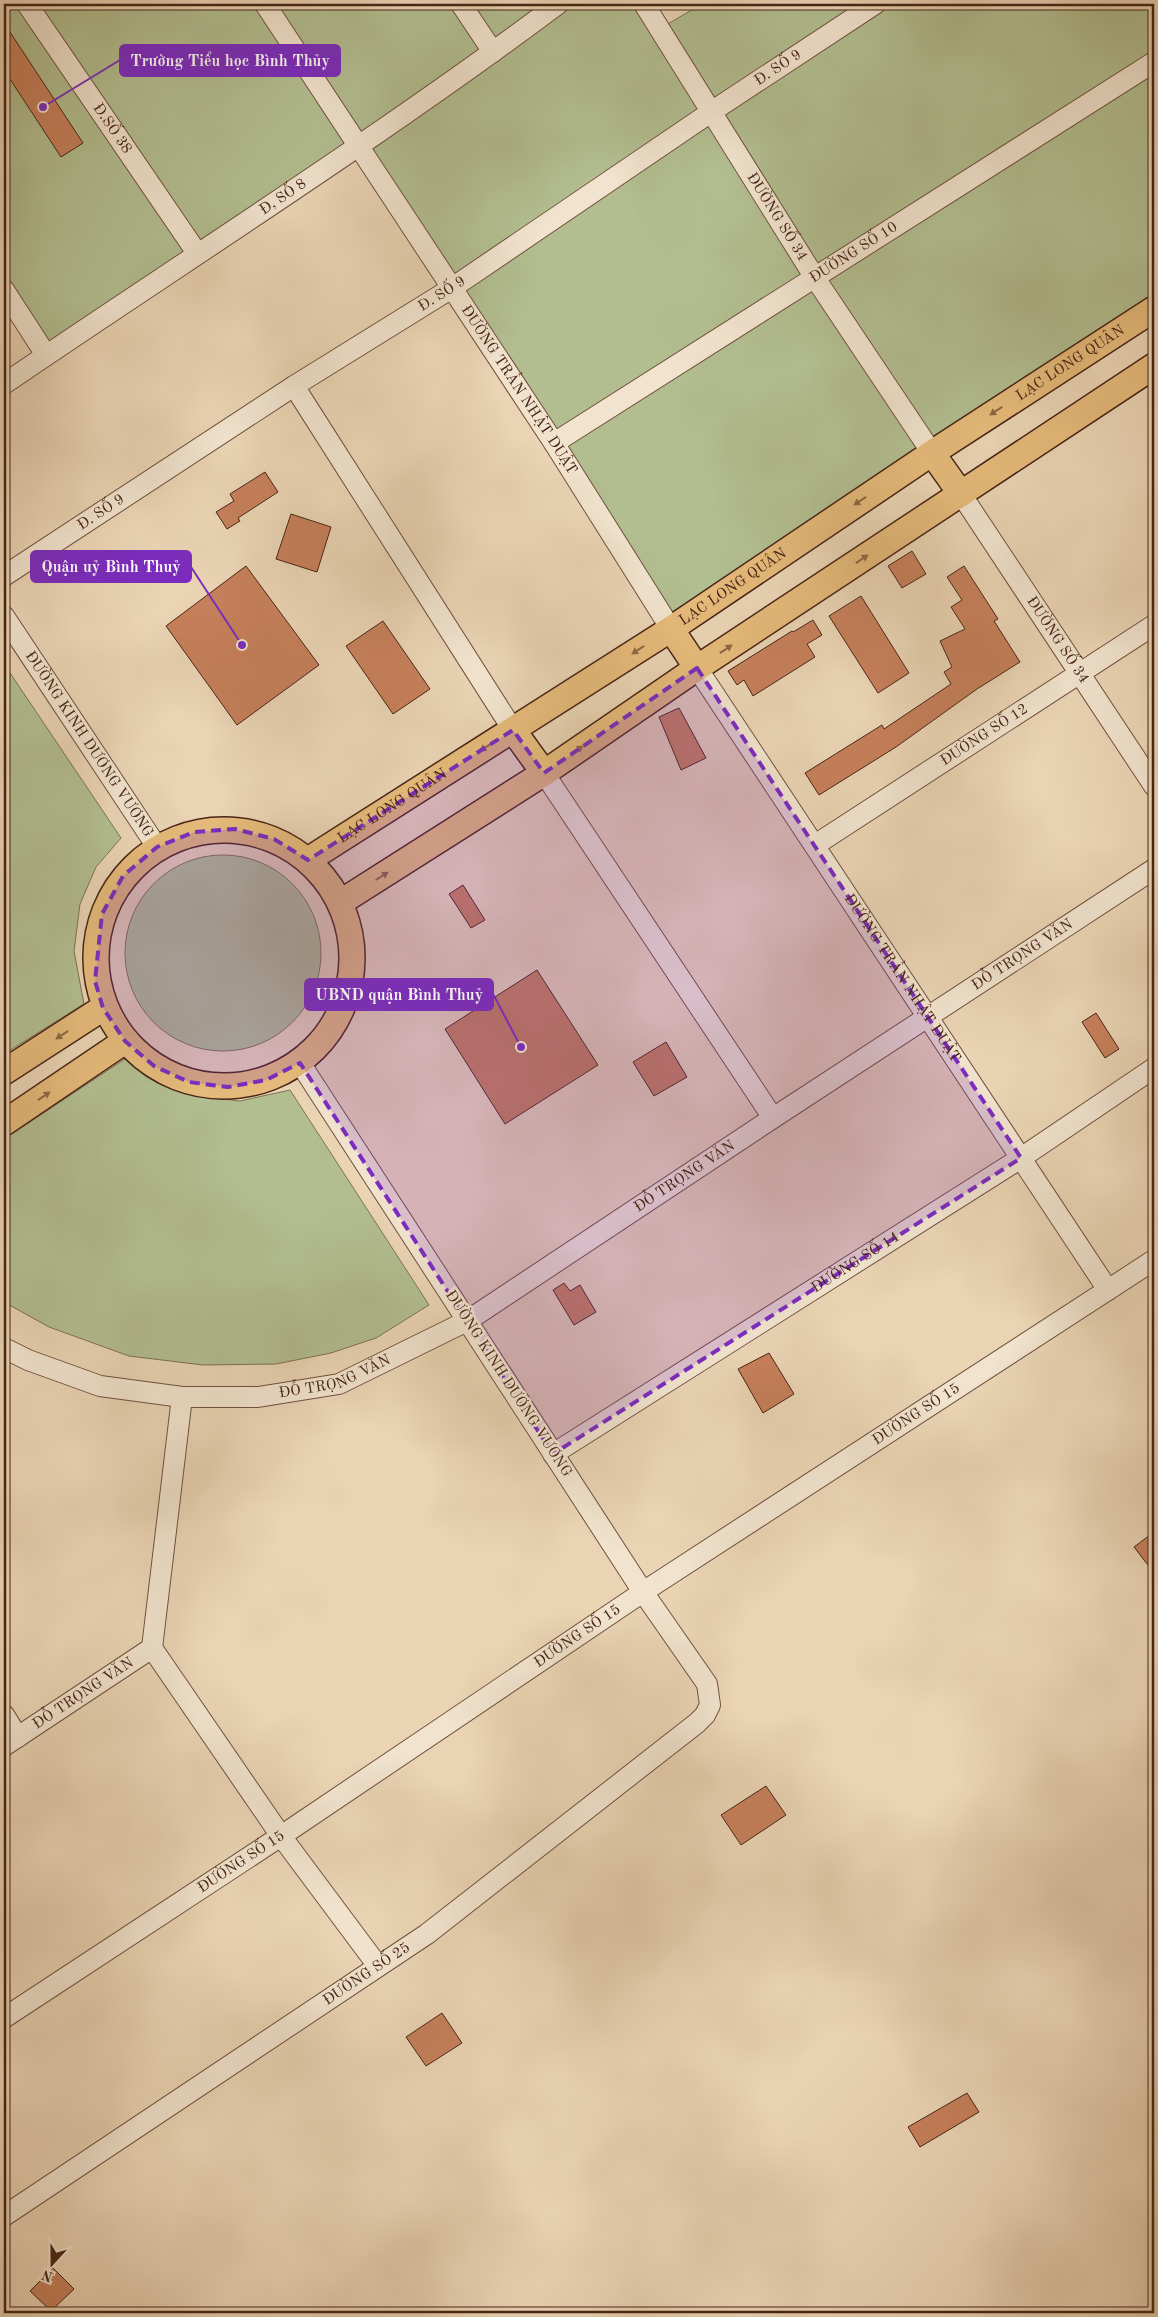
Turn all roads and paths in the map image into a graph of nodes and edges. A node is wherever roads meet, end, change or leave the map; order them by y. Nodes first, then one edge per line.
1 (27, 4) edge
2 (265, 4) edge
3 (461, 4) edge
4 (558, 4) edge
5 (644, 4) edge
6 (875, 4) edge
7 (493, 52) junction
8 (1154, 62) edge
9 (711, 112) junction
10 (358, 145) junction
11 (196, 253) junction
12 (815, 278) junction
13 (452, 288) junction
14 (4, 290) edge
15 (1154, 309) edge
16 (46, 356) junction
17 (1154, 366) edge
18 (4, 384) edge
19 (294, 386) junction
20 (554, 442) junction
21 (932, 453) junction
22 (961, 494) junction
23 (4, 576) edge
24 (4, 616) edge
25 (1154, 625) edge
26 (671, 629) junction
27 (697, 668) junction
28 (1079, 674) junction
29 (512, 730) junction
30 (544, 773) junction
31 (1154, 786) edge
32 (815, 845) junction
33 (157, 847) junction
34 (308, 860) junction
35 (1154, 870) edge
36 (341, 902) junction
37 (103, 1008) junction
38 (928, 1018) junction
39 (125, 1040) junction
40 (300, 1063) junction
41 (1154, 1068) edge
42 (4, 1072) edge
43 (773, 1118) junction
44 (4, 1123) edge
45 (1022, 1158) junction
46 (1154, 1260) edge
47 (1108, 1290) junction
48 (467, 1321) junction
49 (4, 1348) edge
50 (182, 1397) junction
51 (553, 1454) junction
52 (643, 1592) junction
53 (152, 1648) junction
54 (710, 1705) joint
55 (4, 1715) edge
56 (11, 1742) edge
57 (281, 1836) junction
58 (378, 1966) junction
59 (4, 2018) edge
60 (4, 2216) edge

1 - 11 street, Đ.SỐ 38
2 - 10 street, ĐƯỜNG TRẦN NHẬT DUẬT
3 - 7 street
4 - 7 street, Đ, SỐ 8
5 - 9 street, ĐƯỜNG SỐ 34
6 - 9 street, Đ. SỐ 9
7 - 10 street, Đ, SỐ 8
8 - 12 street, ĐƯỜNG SỐ 10
9 - 12 street, ĐƯỜNG SỐ 34
9 - 13 street, Đ. SỐ 9
10 - 11 street, Đ, SỐ 8
10 - 13 street, ĐƯỜNG TRẦN NHẬT DUẬT
11 - 16 street, Đ, SỐ 8
12 - 20 street, ĐƯỜNG SỐ 10
12 - 21 street, ĐƯỜNG SỐ 34
13 - 19 street, Đ. SỐ 9
13 - 20 street, ĐƯỜNG TRẦN NHẬT DUẬT
14 - 16 street
15 -> 21 main road, LẠC LONG QUÂN
16 - 18 street, Đ, SỐ 8
17 - 22 main road
19 - 23 street, Đ. SỐ 9
19 - 29 street
20 - 26 street, ĐƯỜNG TRẦN NHẬT DUẬT
21 - 22 main road
21 -> 26 main road, LẠC LONG QUÂN
27 -> 22 main road
22 - 28 street, ĐƯỜNG SỐ 34
24 - 33 street, ĐƯỜNG KINH DƯƠNG VƯƠNG
25 - 28 street, ĐƯỜNG SỐ 12
26 - 27 main road
26 -> 29 main road, LẠC LONG QUÂN
30 -> 27 main road
27 - 32 street, ĐƯỜNG TRẦN NHẬT DUẬT
28 - 31 street, ĐƯỜNG SỐ 34
28 - 32 street, ĐƯỜNG SỐ 12
29 - 30 main road
29 -> 34 main road, LẠC LONG QUÂN
36 -> 30 main road
30 - 43 street
32 - 38 street, ĐƯỜNG TRẦN NHẬT DUẬT
33 - 34 main road
33 - 37 main road
34 - 36 main road
35 - 38 street, ĐỖ TRỌNG VĂN
36 - 40 main road
37 - 39 main road
37 -> 42 main road
38 - 43 street, ĐỖ TRỌNG VĂN
38 - 45 street, ĐƯỜNG TRẦN NHẬT DUẬT
39 - 40 main road
44 -> 39 main road
40 - 48 street, ĐƯỜNG KINH DƯƠNG VƯƠNG
41 - 45 street, ĐƯỜNG SỐ 14
43 - 48 street, ĐỖ TRỌNG VĂN
45 - 47 street, ĐƯỜNG TRẦN NHẬT DUẬT
45 - 51 street, ĐƯỜNG SỐ 14
46 - 47 street, ĐƯỜNG SỐ 15
47 - 52 street, ĐƯỜNG SỐ 15
48 - 50 street, ĐỖ TRỌNG VĂN
48 - 51 street, ĐƯỜNG KINH DƯƠNG VƯƠNG
49 - 50 street, ĐỖ TRỌNG VĂN
50 - 53 street
51 - 52 street, ĐƯỜNG KINH DƯƠNG VƯƠNG
52 - 54 street, ĐƯỜNG KINH DƯƠNG VƯƠNG
52 - 57 street, ĐƯỜNG SỐ 15
53 - 56 street, ĐỖ TRỌNG VĂN
53 - 57 street
54 - 58 street, ĐƯỜNG SỐ 25
55 - 56 street
57 - 58 street
57 - 59 street, ĐƯỜNG SỐ 15
58 - 60 street, ĐƯỜNG SỐ 25

